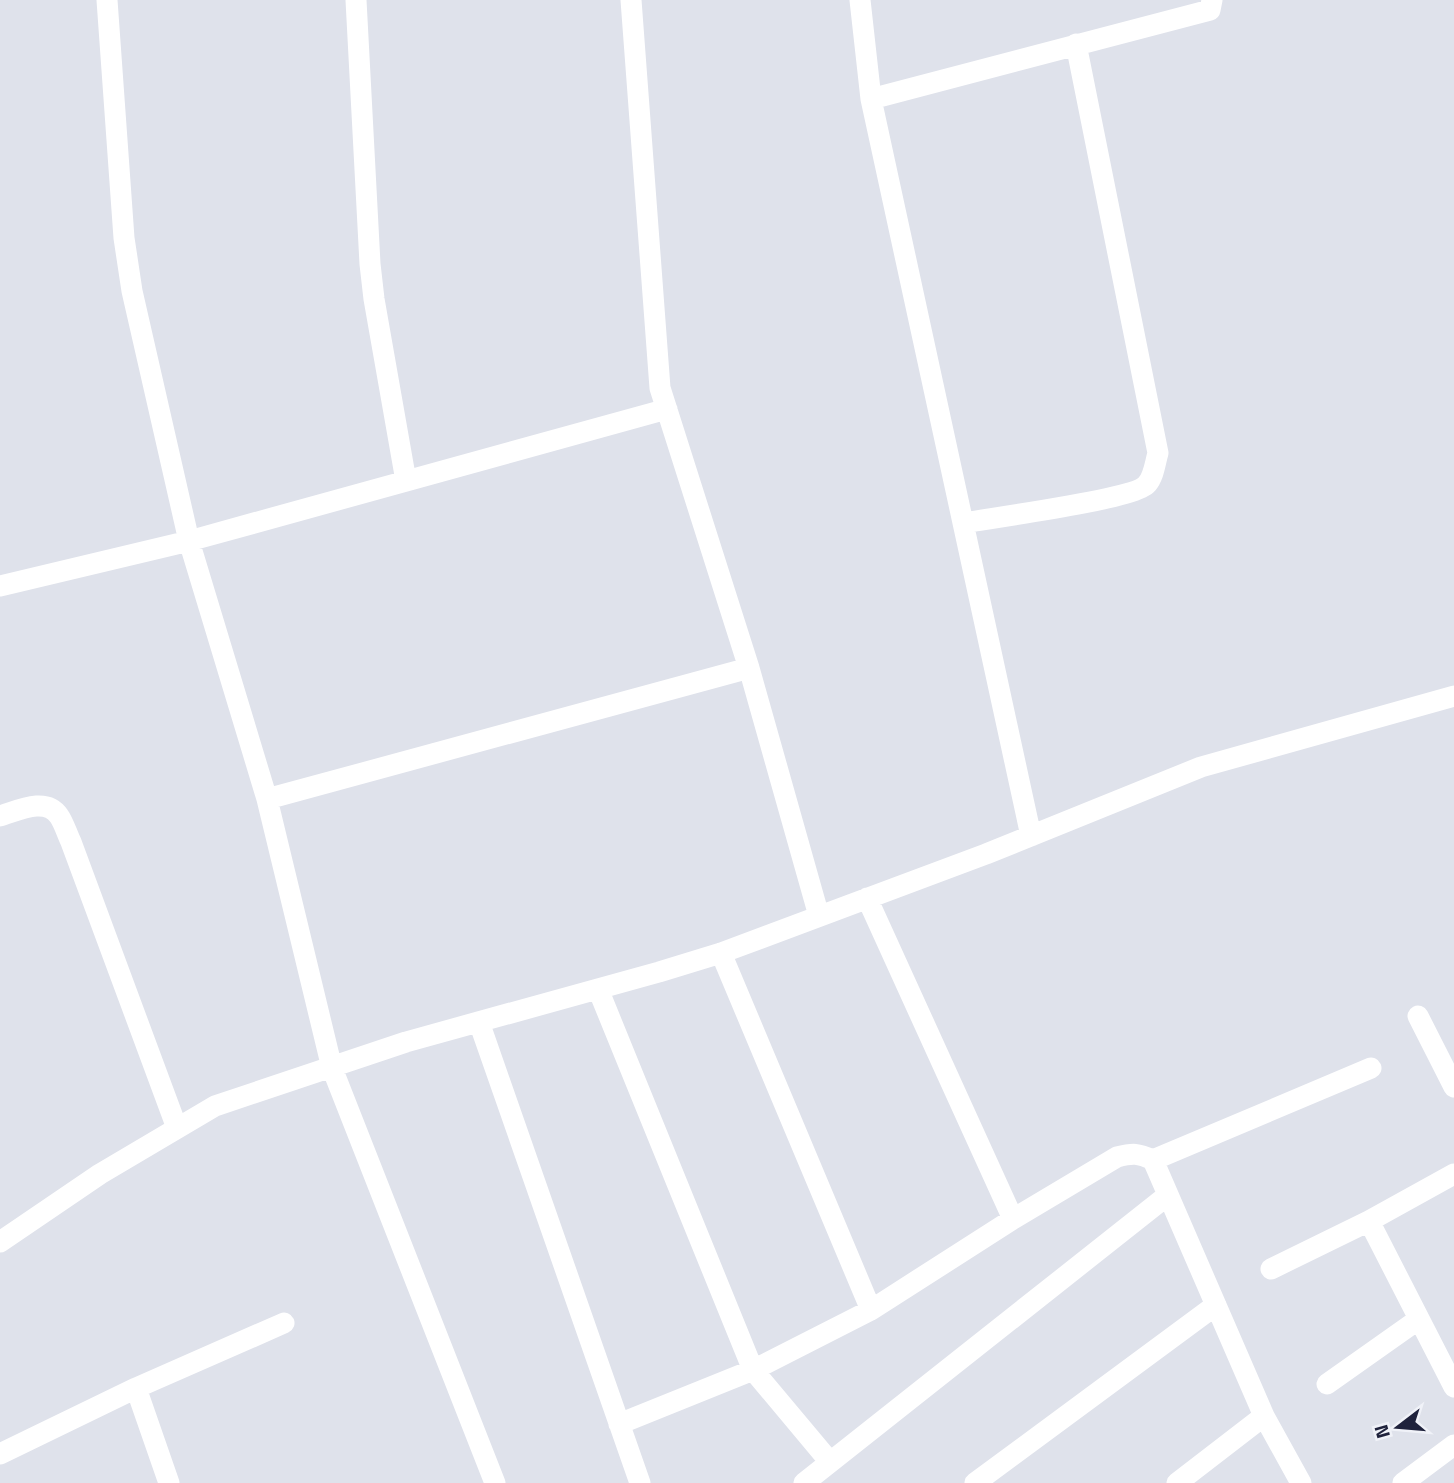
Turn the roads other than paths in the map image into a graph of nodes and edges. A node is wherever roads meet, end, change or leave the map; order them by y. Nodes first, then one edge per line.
1 (107, 0) edge
2 (356, 0) edge
3 (632, 0) edge
4 (860, 0) edge
5 (1216, 3) edge
6 (1076, 44) junction
7 (871, 99) junction
8 (667, 409) junction
9 (406, 481) junction
10 (963, 523) junction
11 (189, 541) junction
12 (0, 586) edge
13 (749, 668) junction
14 (1454, 696) edge
15 (267, 799) junction
16 (0, 817) edge
17 (1031, 836) junction
18 (867, 898) junction
19 (819, 916) junction
20 (721, 953) junction
21 (598, 989) junction
22 (1418, 1016) dead end
23 (479, 1022) junction
24 (332, 1068) junction
25 (1371, 1068) dead end
26 (1454, 1087) edge
27 (177, 1128) junction
28 (1153, 1160) junction
29 (1454, 1174) edge
30 (1168, 1195) junction
31 (1013, 1219) junction
32 (1369, 1221) junction
33 (2, 1233) edge
34 (1271, 1269) dead end
35 (1216, 1305) junction
36 (871, 1310) junction
37 (1419, 1320) junction
38 (284, 1323) dead end
39 (753, 1370) junction
40 (1327, 1384) dead end
41 (1454, 1387) edge
42 (136, 1388) junction
43 (1264, 1416) junction
44 (619, 1424) junction
45 (1454, 1445) edge
46 (0, 1454) edge
47 (830, 1462) junction
48 (169, 1483) edge
49 (495, 1483) edge
50 (640, 1483) edge
51 (804, 1483) edge
52 (975, 1483) edge
53 (1177, 1483) edge
54 (1301, 1483) edge
55 (1404, 1483) edge

1 - 11 street
2 - 9 street
3 - 8 street
4 - 7 street
5 - 6 street
6 - 7 street
6 - 10 street
7 - 10 street
8 - 9 street
8 - 13 street
9 - 11 street
10 - 17 street
11 - 12 street
11 - 15 street
13 - 15 street
13 - 19 street
14 - 17 street
15 - 24 street
16 - 27 street
17 - 18 street
18 - 19 street
18 - 31 street
19 - 20 street
20 - 21 street
20 - 36 street
21 - 23 street
21 - 39 street
22 - 26 street
23 - 24 street
23 - 44 street
24 - 27 street
24 - 49 street
25 - 28 street
27 - 33 street
28 - 30 street
28 - 31 street
29 - 32 street
30 - 35 street
30 - 47 street
31 - 36 street
32 - 34 street
32 - 37 street
35 - 43 street
35 - 52 street
36 - 39 street
37 - 40 street
37 - 41 street
38 - 42 street
39 - 44 street
39 - 47 street
42 - 46 street
42 - 48 street
43 - 53 street
43 - 54 street
44 - 50 street
45 - 55 street
47 - 51 street

